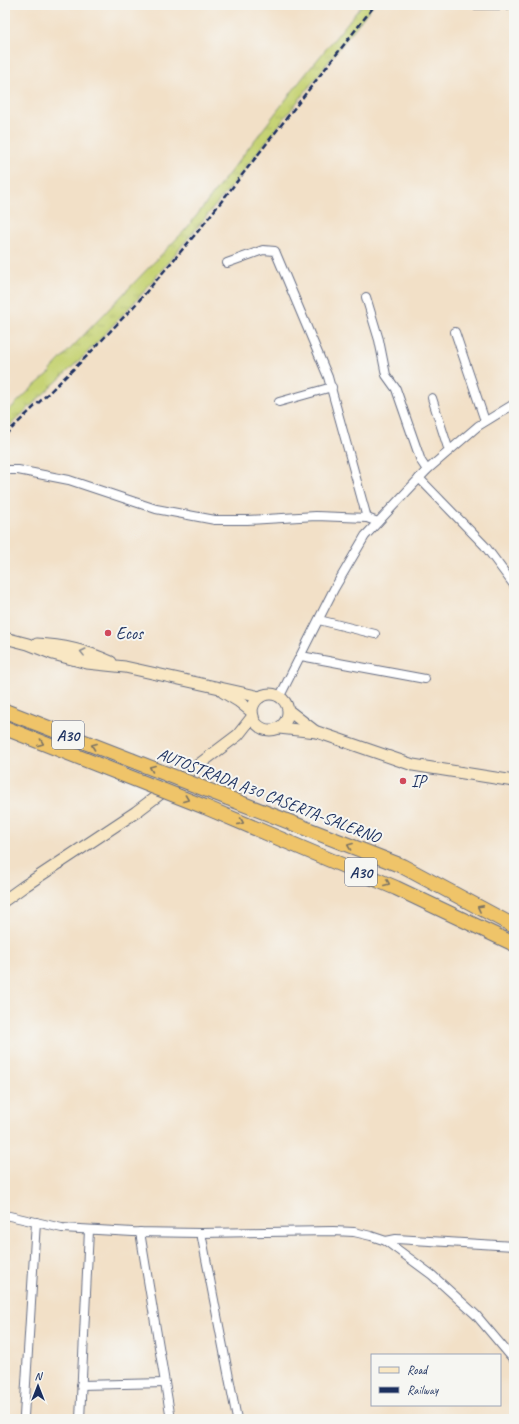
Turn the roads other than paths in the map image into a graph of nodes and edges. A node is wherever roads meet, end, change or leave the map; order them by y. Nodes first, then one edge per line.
1 (466, 5) edge
2 (507, 5) edge
3 (227, 263) dead end
4 (366, 298) dead end
5 (454, 332) dead end
6 (332, 387) junction
7 (432, 398) dead end
8 (279, 402) dead end
9 (514, 404) edge
10 (485, 421) junction
11 (449, 451) junction
12 (5, 470) edge
13 (427, 470) junction
14 (419, 478) junction
15 (367, 518) junction
16 (378, 522) junction
17 (514, 585) edge
18 (319, 620) junction
19 (375, 634) dead end
20 (5, 638) edge
21 (301, 656) junction
22 (425, 679) dead end
23 (214, 687) junction
24 (280, 696) junction
25 (260, 697) junction
26 (5, 711) edge
27 (289, 711) junction
28 (253, 714) junction
29 (5, 728) edge
30 (263, 728) junction
31 (279, 728) junction
32 (317, 732) junction
33 (238, 735) junction
34 (514, 781) edge
35 (23, 887) junction
36 (5, 888) edge
37 (5, 900) edge
38 (514, 926) edge
39 (514, 944) edge
40 (5, 1215) edge
41 (36, 1222) junction
42 (90, 1230) junction
43 (140, 1232) junction
44 (201, 1233) junction
45 (386, 1241) junction
46 (514, 1246) edge
47 (514, 1360) edge
48 (165, 1383) junction
49 (81, 1384) junction
50 (24, 1416) dead end
51 (80, 1419) edge
52 (171, 1419) edge
53 (237, 1419) edge

1 - 2 street
3 - 6 street
4 - 13 street
5 - 10 street
6 - 8 street
6 - 15 street
7 - 11 street
9 - 10 street
10 - 11 street
11 - 13 street
12 - 15 street
13 - 14 street
14 - 16 street
14 - 17 street
15 - 16 street
16 - 18 street
18 - 19 street
18 - 21 street
20 - 23 main road
21 - 22 street
21 - 24 street
23 - 25 main road
23 - 28 main road
24 - 25 main road
24 - 27 main road
25 - 28 main road
38 -> 26 highway, AUTOSTRADA A30 CASERTA-SALERNO / A30, bridge
27 - 31 main road
27 - 32 main road
28 - 30 main road
28 - 33 main road
29 -> 39 highway, AUTOSTRADA A30 CASERTA-SALERNO / A30, bridge
30 - 31 main road
30 - 33 main road
31 - 32 main road
32 - 34 main road
33 - 35 main road
35 - 36 main road
35 - 37 main road
40 - 41 street
41 - 42 street
41 - 50 street
42 - 43 street
42 - 49 street
43 - 44 street
43 - 48 street
44 - 45 street
44 - 53 street
45 - 46 street
45 - 47 street
48 - 49 street
48 - 52 street
49 - 51 street

